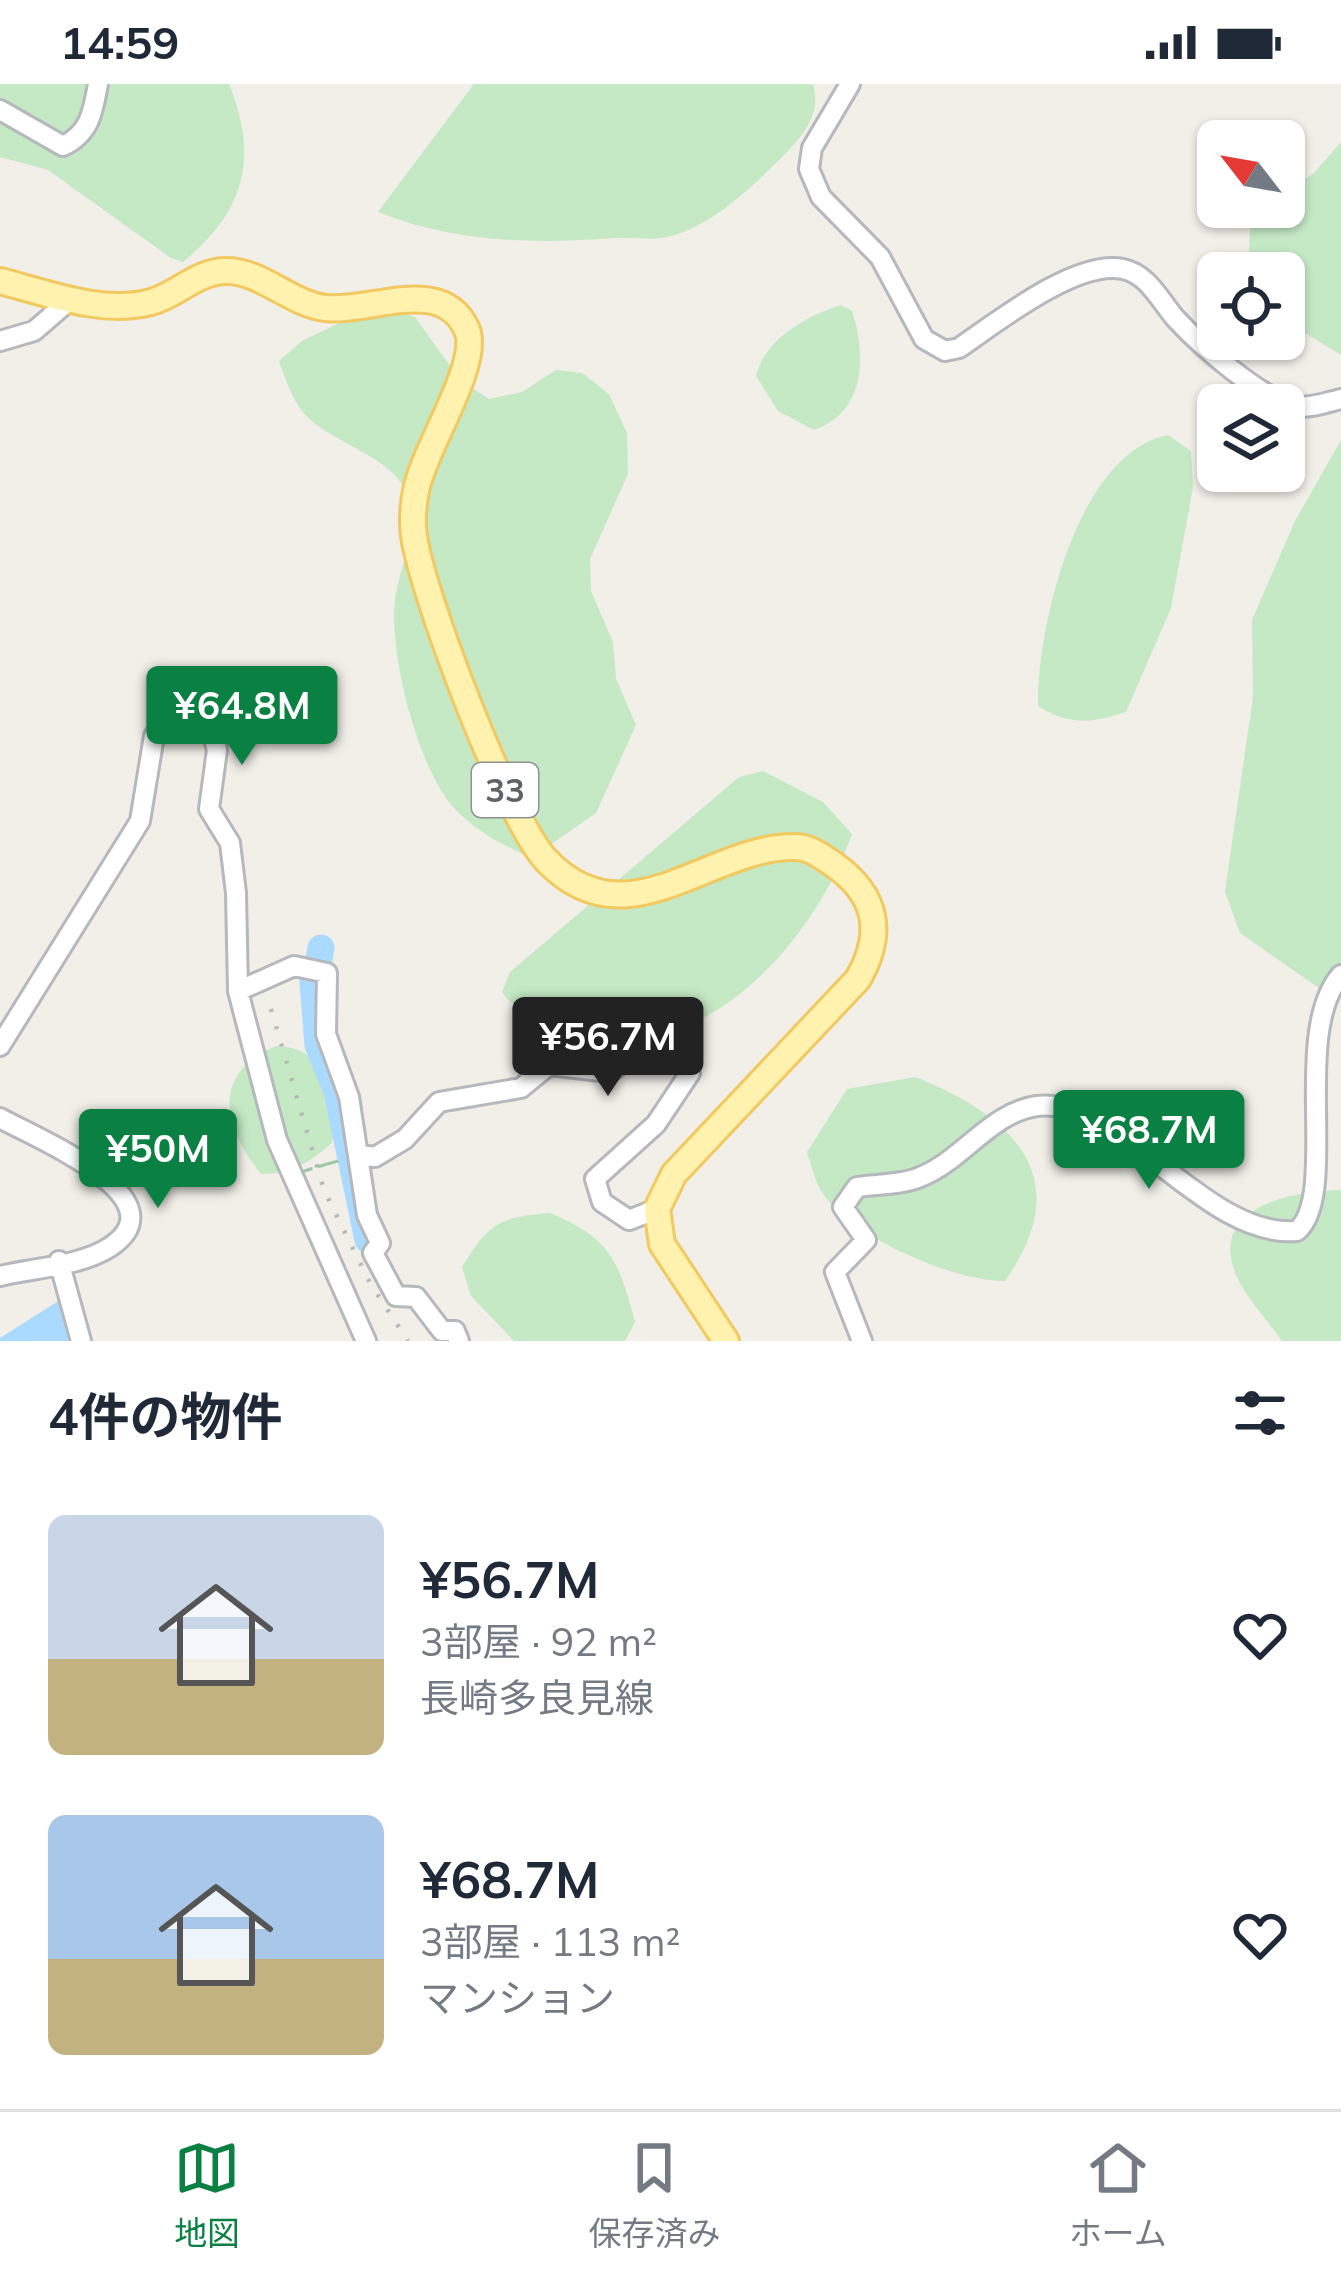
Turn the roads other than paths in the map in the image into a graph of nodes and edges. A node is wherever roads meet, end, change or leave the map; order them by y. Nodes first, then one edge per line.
1 (98, 84) edge
2 (850, 84) edge
3 (0, 110) edge
4 (0, 280) edge
5 (71, 299) junction
6 (0, 341) edge
7 (1341, 399) edge
8 (1341, 976) edge
9 (238, 991) junction
10 (0, 1046) edge
11 (0, 1118) edge
12 (360, 1155) junction
13 (657, 1209) junction
14 (59, 1261) junction
15 (0, 1276) edge
16 (362, 1332) edge
17 (457, 1336) edge
18 (81, 1341) edge
19 (726, 1341) edge
20 (862, 1341) edge

1 - 3 street
2 - 7 street
4 - 5 main road, 33
5 - 6 street
5 - 13 main road, 33
8 - 20 street
9 - 10 street
9 - 12 street
9 - 16 street
11 - 14 street
12 - 13 street
12 - 17 street
13 - 19 main road
14 - 15 street
14 - 18 street

